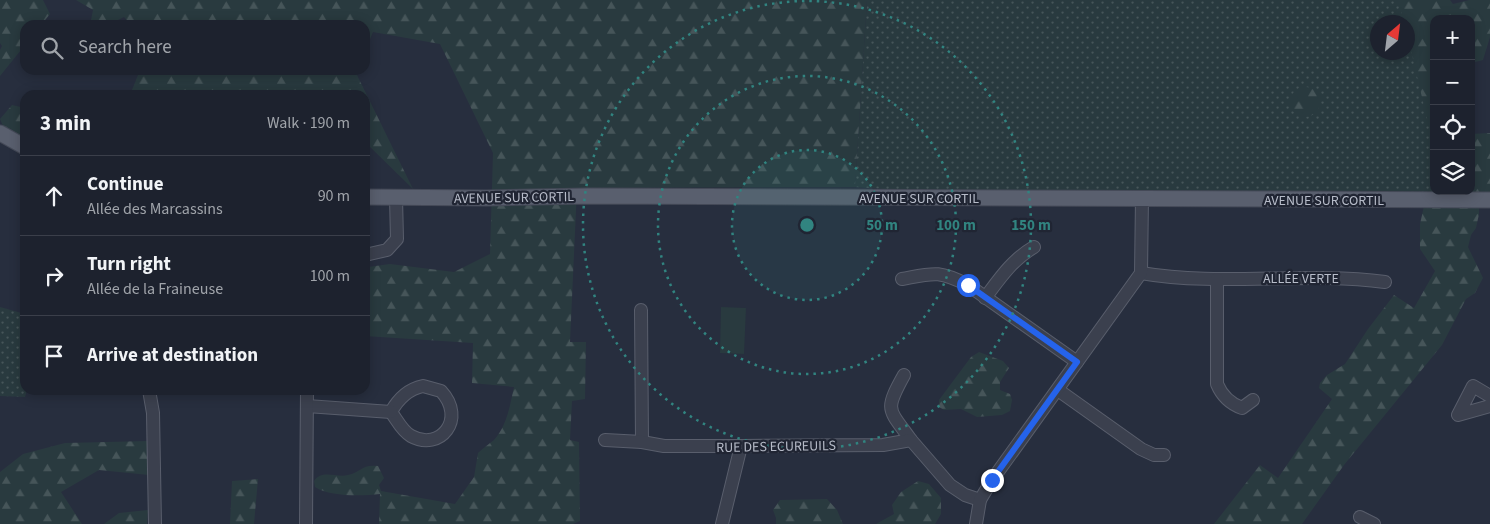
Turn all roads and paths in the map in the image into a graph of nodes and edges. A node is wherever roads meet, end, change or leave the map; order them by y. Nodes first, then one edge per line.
1 (0, 133) edge
2 (20, 144) edge
3 (370, 197) edge
4 (396, 198) junction
5 (1142, 198) junction
6 (1490, 200) edge
7 (1034, 247) dead end
8 (370, 254) edge
9 (1141, 273) junction
10 (902, 278) dead end
11 (1217, 279) junction
12 (1385, 282) dead end
13 (985, 298) junction
14 (641, 310) dead end
15 (1077, 362) junction
16 (904, 375) dead end
17 (1058, 390) junction
18 (151, 395) edge
19 (306, 395) edge
20 (1490, 396) edge
21 (1253, 400) dead end
22 (306, 406) junction
23 (1490, 406) edge
24 (391, 412) junction
25 (605, 440) dead end
26 (911, 440) junction
27 (642, 442) junction
28 (741, 446) junction
29 (1164, 455) dead end
30 (980, 500) junction
31 (1360, 517) dead end
32 (155, 524) edge
33 (306, 524) edge
34 (722, 524) edge
35 (976, 524) edge
36 (1374, 524) edge

1 - 2 main road
3 - 4 main road, AVENUE SUR CORTIL
4 - 5 main road, AVENUE SUR CORTIL
4 - 8 street
5 - 6 main road, AVENUE SUR CORTIL
5 - 9 street
7 - 13 street
9 - 11 street, ALLÉE VERTE
9 - 15 street
10 - 13 street
11 - 12 street, ALLÉE VERTE
11 - 21 street
13 - 15 street
14 - 27 street
15 - 17 street
16 - 26 street
17 - 29 street
17 - 30 street
18 - 32 street
19 - 22 street
20 - 23 street
22 - 24 street
22 - 33 street
24 - 24 street
25 - 27 street, RUE DES ECUREUILS
26 - 28 street, RUE DES ECUREUILS
26 - 30 street
27 - 28 street, RUE DES ECUREUILS
28 - 34 street
30 - 35 street
31 - 36 street

